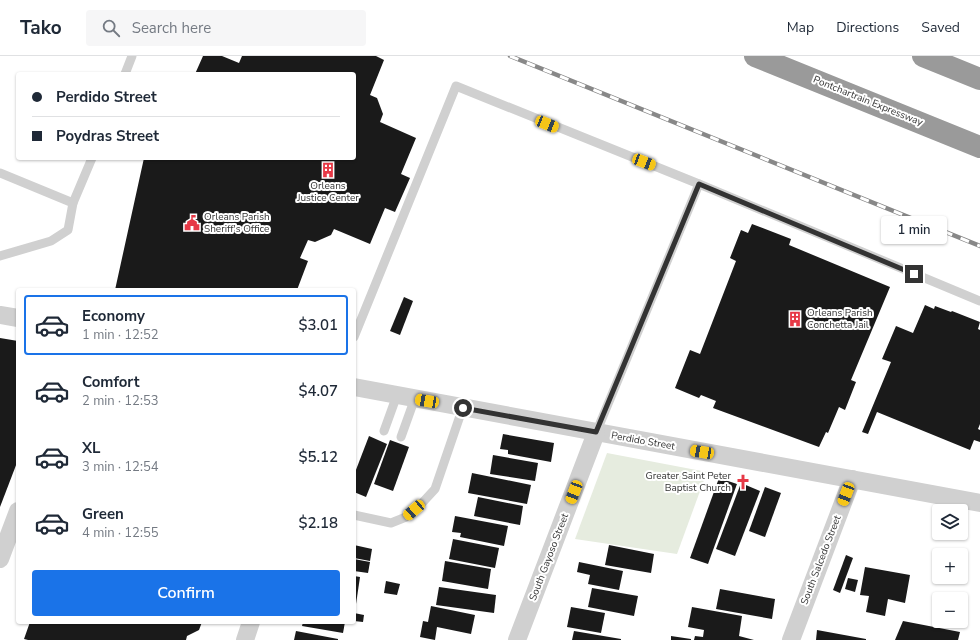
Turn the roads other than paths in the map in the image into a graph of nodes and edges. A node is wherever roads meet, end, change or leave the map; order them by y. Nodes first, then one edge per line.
1 (132, 56) edge
2 (755, 56) edge
3 (923, 56) edge
4 (126, 72) edge
5 (980, 79) edge
6 (980, 147) edge
7 (91, 160) edge
8 (0, 173) edge
9 (699, 184) junction
10 (73, 203) junction
11 (0, 256) edge
12 (980, 301) edge
13 (0, 315) edge
14 (16, 318) edge
15 (356, 332) edge
16 (356, 387) edge
17 (397, 395) junction
18 (415, 398) junction
19 (463, 408) junction
20 (384, 431) dead end
21 (596, 432) junction
22 (401, 437) dead end
23 (852, 479) junction
24 (980, 503) edge
25 (356, 515) edge
26 (16, 516) edge
27 (0, 559) edge
28 (250, 624) edge
29 (244, 640) edge
30 (517, 640) edge
31 (791, 640) edge

1 - 4 lane
2 - 6 highway, Pontchartrain Expressway
3 - 5 highway
7 - 10 lane
8 - 10 lane
9 - 12 lane
9 - 15 lane
9 - 21 lane, South Gayoso Street
10 - 11 lane
13 - 14 street
16 - 17 street, Perdido Street
17 - 18 street, Perdido Street
17 - 20 lane
18 - 19 street, Perdido Street
18 - 22 lane
19 - 21 street, Perdido Street
19 - 25 lane
21 - 23 street, Perdido Street
21 - 30 street, South Gayoso Street
23 - 24 street, Perdido Street
23 - 31 street, South Salcedo Street
26 - 27 street
28 - 29 street

